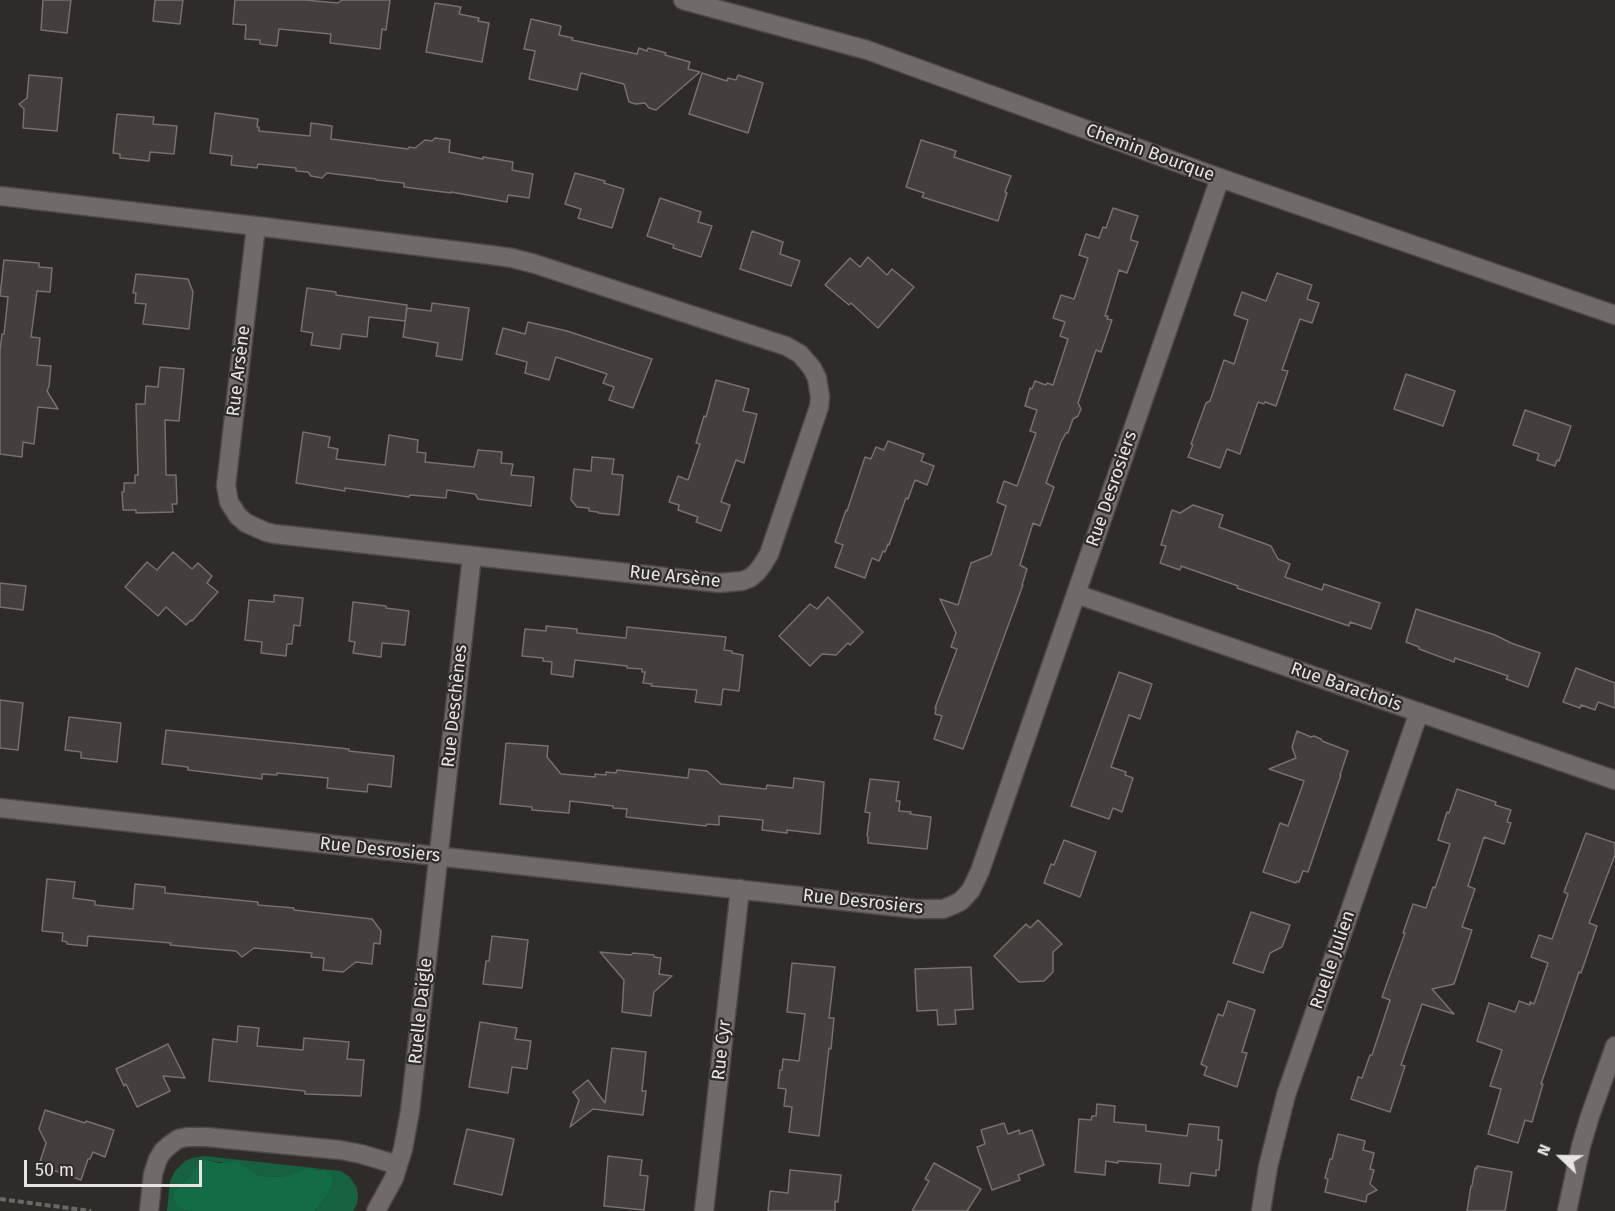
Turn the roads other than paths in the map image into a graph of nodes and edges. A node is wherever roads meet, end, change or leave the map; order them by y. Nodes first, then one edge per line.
1 (682, 0) edge
2 (1220, 178) junction
3 (0, 196) edge
4 (256, 226) junction
5 (1615, 315) edge
6 (472, 556) junction
7 (1076, 594) junction
8 (1419, 712) junction
9 (1615, 780) edge
10 (0, 808) edge
11 (438, 856) junction
12 (740, 889) junction
13 (1615, 1046) edge
14 (398, 1165) junction
15 (149, 1211) edge
16 (376, 1211) edge
17 (704, 1211) edge
18 (1261, 1211) edge
19 (1567, 1211) edge

1 - 2 street, Chemin Bourque
2 - 5 street, Chemin Bourque
2 - 7 street, Rue Desrosiers
3 - 4 street, Rue Arsène
4 - 6 street, Rue Arsène
4 - 6 street, Rue Arsène
6 - 11 street, Rue Deschênes
7 - 8 street, Rue Barachois
7 - 12 street, Rue Desrosiers
8 - 9 street, Rue Barachois
8 - 18 street, Ruelle Julien
10 - 11 street, Rue Desrosiers
11 - 12 street, Rue Desrosiers
11 - 14 street, Ruelle Daigle
12 - 17 street, Rue Cyr
13 - 19 street
14 - 15 street
14 - 16 street, Ruelle Daigle

